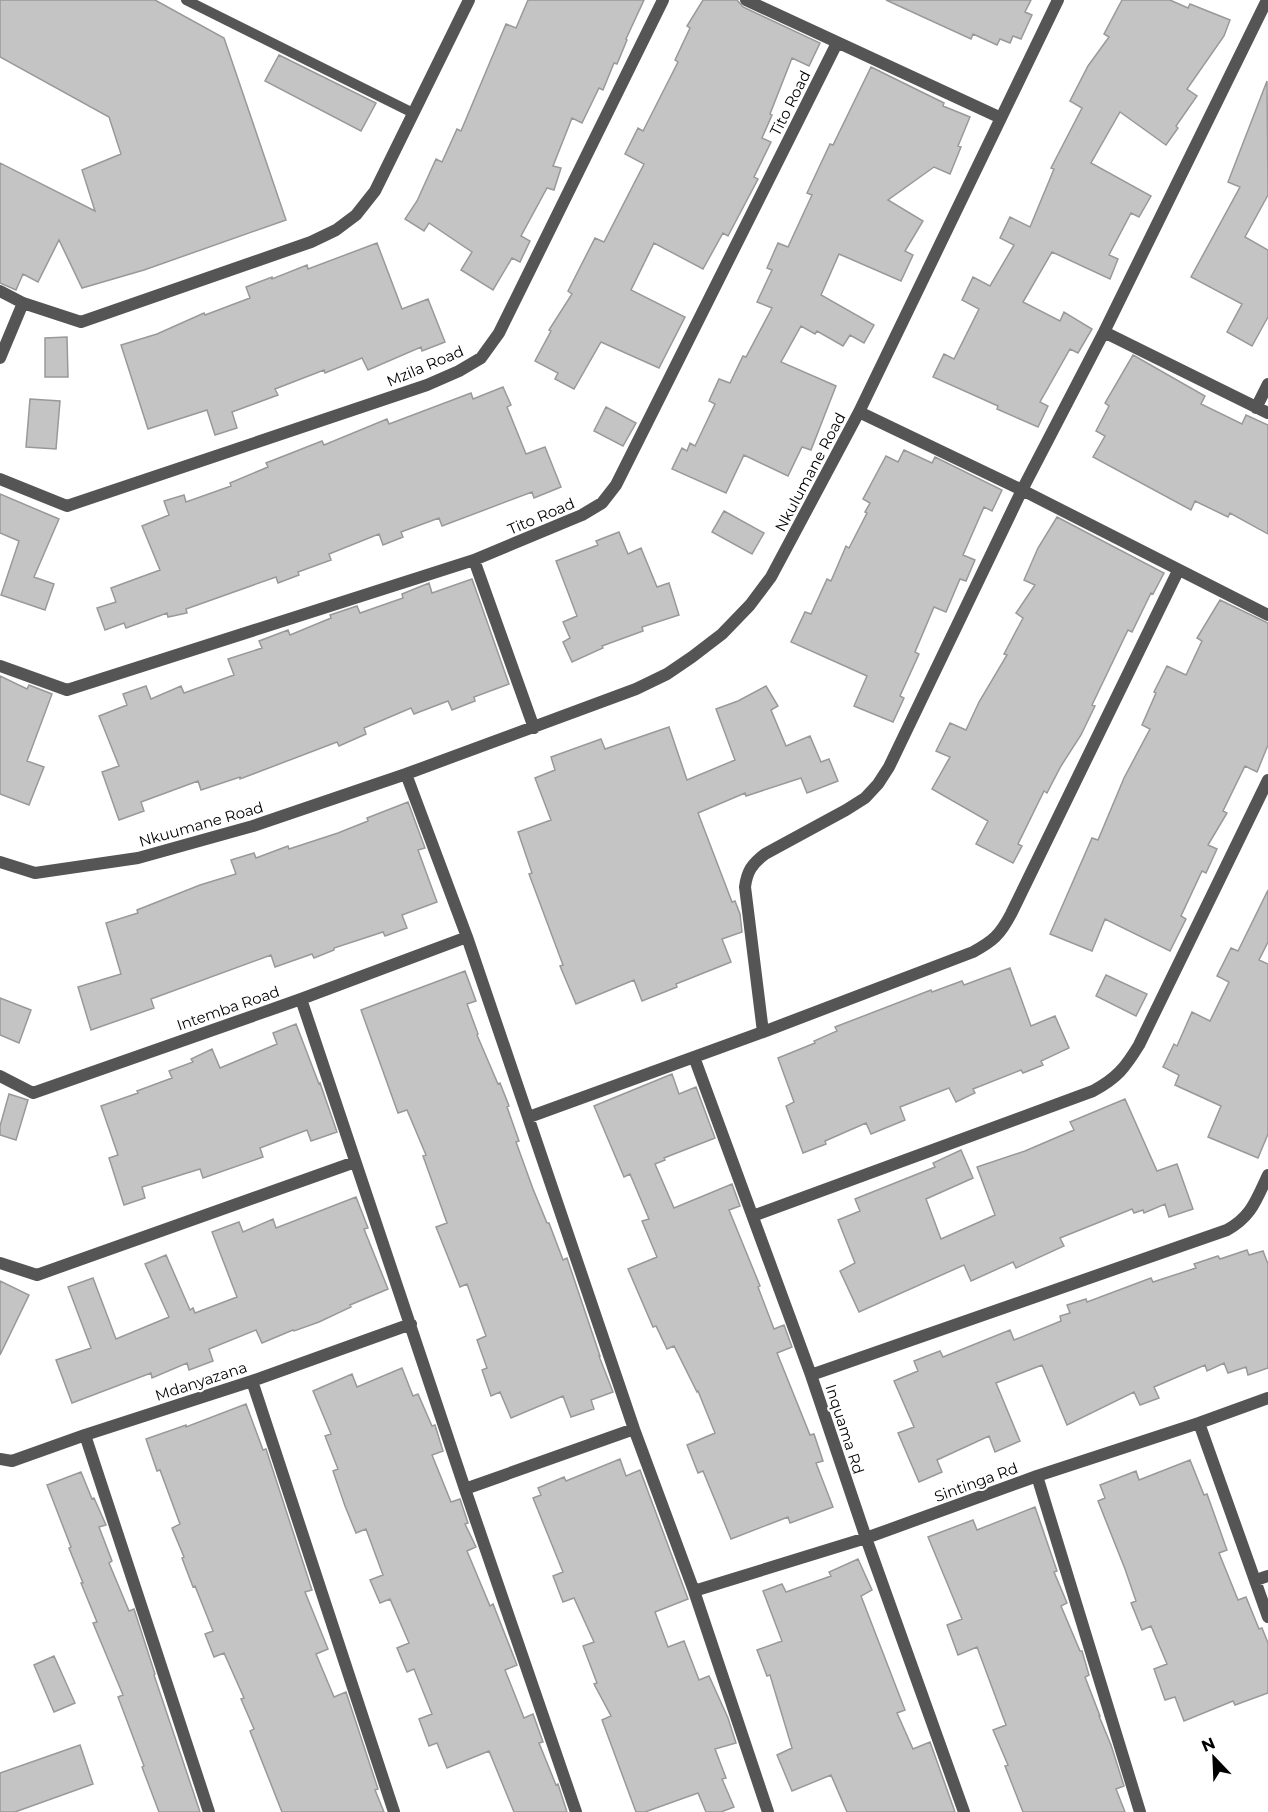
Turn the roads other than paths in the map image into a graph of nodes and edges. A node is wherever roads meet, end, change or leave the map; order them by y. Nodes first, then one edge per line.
1 (186, 0) edge
2 (470, 0) edge
3 (663, 0) edge
4 (746, 0) edge
5 (1058, 0) edge
6 (1267, 0) edge
7 (837, 43) junction
8 (413, 113) junction
9 (1001, 118) junction
10 (0, 291) edge
11 (23, 303) junction
12 (1104, 332) junction
13 (0, 358) edge
14 (1268, 384) edge
15 (1262, 410) edge
16 (859, 412) junction
17 (0, 478) edge
18 (1022, 490) junction
19 (474, 560) junction
20 (1178, 571) junction
21 (1268, 615) edge
22 (0, 666) edge
23 (534, 728) junction
24 (406, 774) junction
25 (1268, 780) edge
26 (0, 862) edge
27 (467, 937) junction
28 (301, 999) junction
29 (763, 1032) junction
30 (694, 1057) junction
31 (0, 1077) edge
32 (529, 1117) junction
33 (355, 1162) junction
34 (1268, 1175) edge
35 (753, 1216) junction
36 (0, 1263) edge
37 (411, 1324) junction
38 (811, 1375) junction
39 (252, 1381) junction
40 (1268, 1398) edge
41 (1199, 1423) junction
42 (634, 1429) junction
43 (85, 1435) junction
44 (0, 1459) edge
45 (1036, 1476) junction
46 (465, 1489) junction
47 (866, 1538) junction
48 (1262, 1578) edge
49 (694, 1591) junction
50 (1268, 1617) edge
51 (209, 1812) edge
52 (394, 1812) edge
53 (576, 1812) edge
54 (768, 1812) edge
55 (964, 1812) edge
56 (1140, 1812) edge

1 - 8 lane
2 - 8 street
3 - 17 street, Mzila Road
4 - 7 street
5 - 9 street, Nkulumane Road
6 - 12 street
7 - 9 street
7 - 19 street, Tito Road
8 - 11 street
9 - 16 street, Nkulumane Road
10 - 11 street
11 - 13 street
12 - 15 street
12 - 18 street
14 - 15 street
16 - 18 street
16 - 23 street, Nkulumane Road
18 - 20 street
18 - 29 street
19 - 22 street, Tito Road
19 - 23 street
20 - 21 street
20 - 29 street
23 - 24 street, Nkulumane Road
24 - 26 street, Nkuumane Road
24 - 27 street
25 - 35 street
27 - 28 street, Intemba Road
27 - 32 street
28 - 31 street, Intemba Road
28 - 33 street
29 - 30 street
30 - 32 street
30 - 35 street, Inquama Rd
32 - 42 street
33 - 36 street
33 - 37 street
34 - 38 street
35 - 38 street, Inquama Rd
37 - 39 street, Mdanyazana
37 - 46 street
38 - 47 street, Inquama Rd
39 - 43 street, Mdanyazana
39 - 52 street
40 - 41 street, Sintinga Rd
41 - 45 street, Sintinga Rd
41 - 48 street
42 - 46 street
42 - 49 street
43 - 44 street, Mdanyazana
43 - 51 street
45 - 47 street, Sintinga Rd
45 - 56 street
46 - 53 street
47 - 49 street, Sintinga Rd
47 - 55 street, Inquama Rd
48 - 50 street
49 - 54 street

